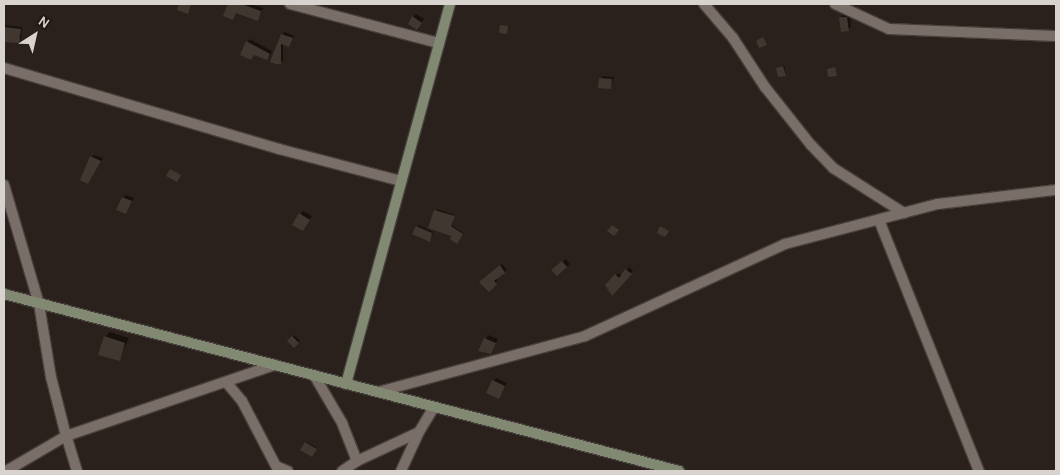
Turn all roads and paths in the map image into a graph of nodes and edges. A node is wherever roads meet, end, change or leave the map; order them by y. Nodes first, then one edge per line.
1 (290, 4) edge
2 (450, 4) edge
3 (704, 4) edge
4 (835, 4) edge
5 (1056, 36) edge
6 (439, 43) junction
7 (4, 68) edge
8 (401, 182) junction
9 (4, 184) edge
10 (1056, 190) edge
11 (904, 213) junction
12 (879, 220) junction
13 (4, 294) edge
14 (39, 304) junction
15 (275, 365) junction
16 (314, 375) junction
17 (226, 382) junction
18 (346, 384) junction
19 (378, 392) junction
20 (434, 407) junction
21 (419, 432) junction
22 (66, 436) junction
23 (358, 461) junction
24 (277, 468) edge
25 (6, 471) edge
26 (77, 471) edge
27 (288, 471) edge
28 (342, 471) edge
29 (401, 471) edge
30 (679, 471) edge
31 (979, 471) edge

1 - 6 street
2 - 6 street
3 - 11 street
4 - 5 street
6 - 8 street
7 - 8 street
8 - 18 street
9 - 14 street
10 - 11 street
11 - 12 street
12 - 19 street
12 - 31 street
13 - 14 street
14 - 15 street
14 - 22 street
15 - 16 street
15 - 17 street
16 - 18 street
16 - 23 street
17 - 22 street
17 - 24 street
18 - 19 street
19 - 20 street
20 - 21 street
20 - 30 street
21 - 23 street
21 - 29 street
22 - 25 street
22 - 26 street
23 - 28 street
24 - 27 street

